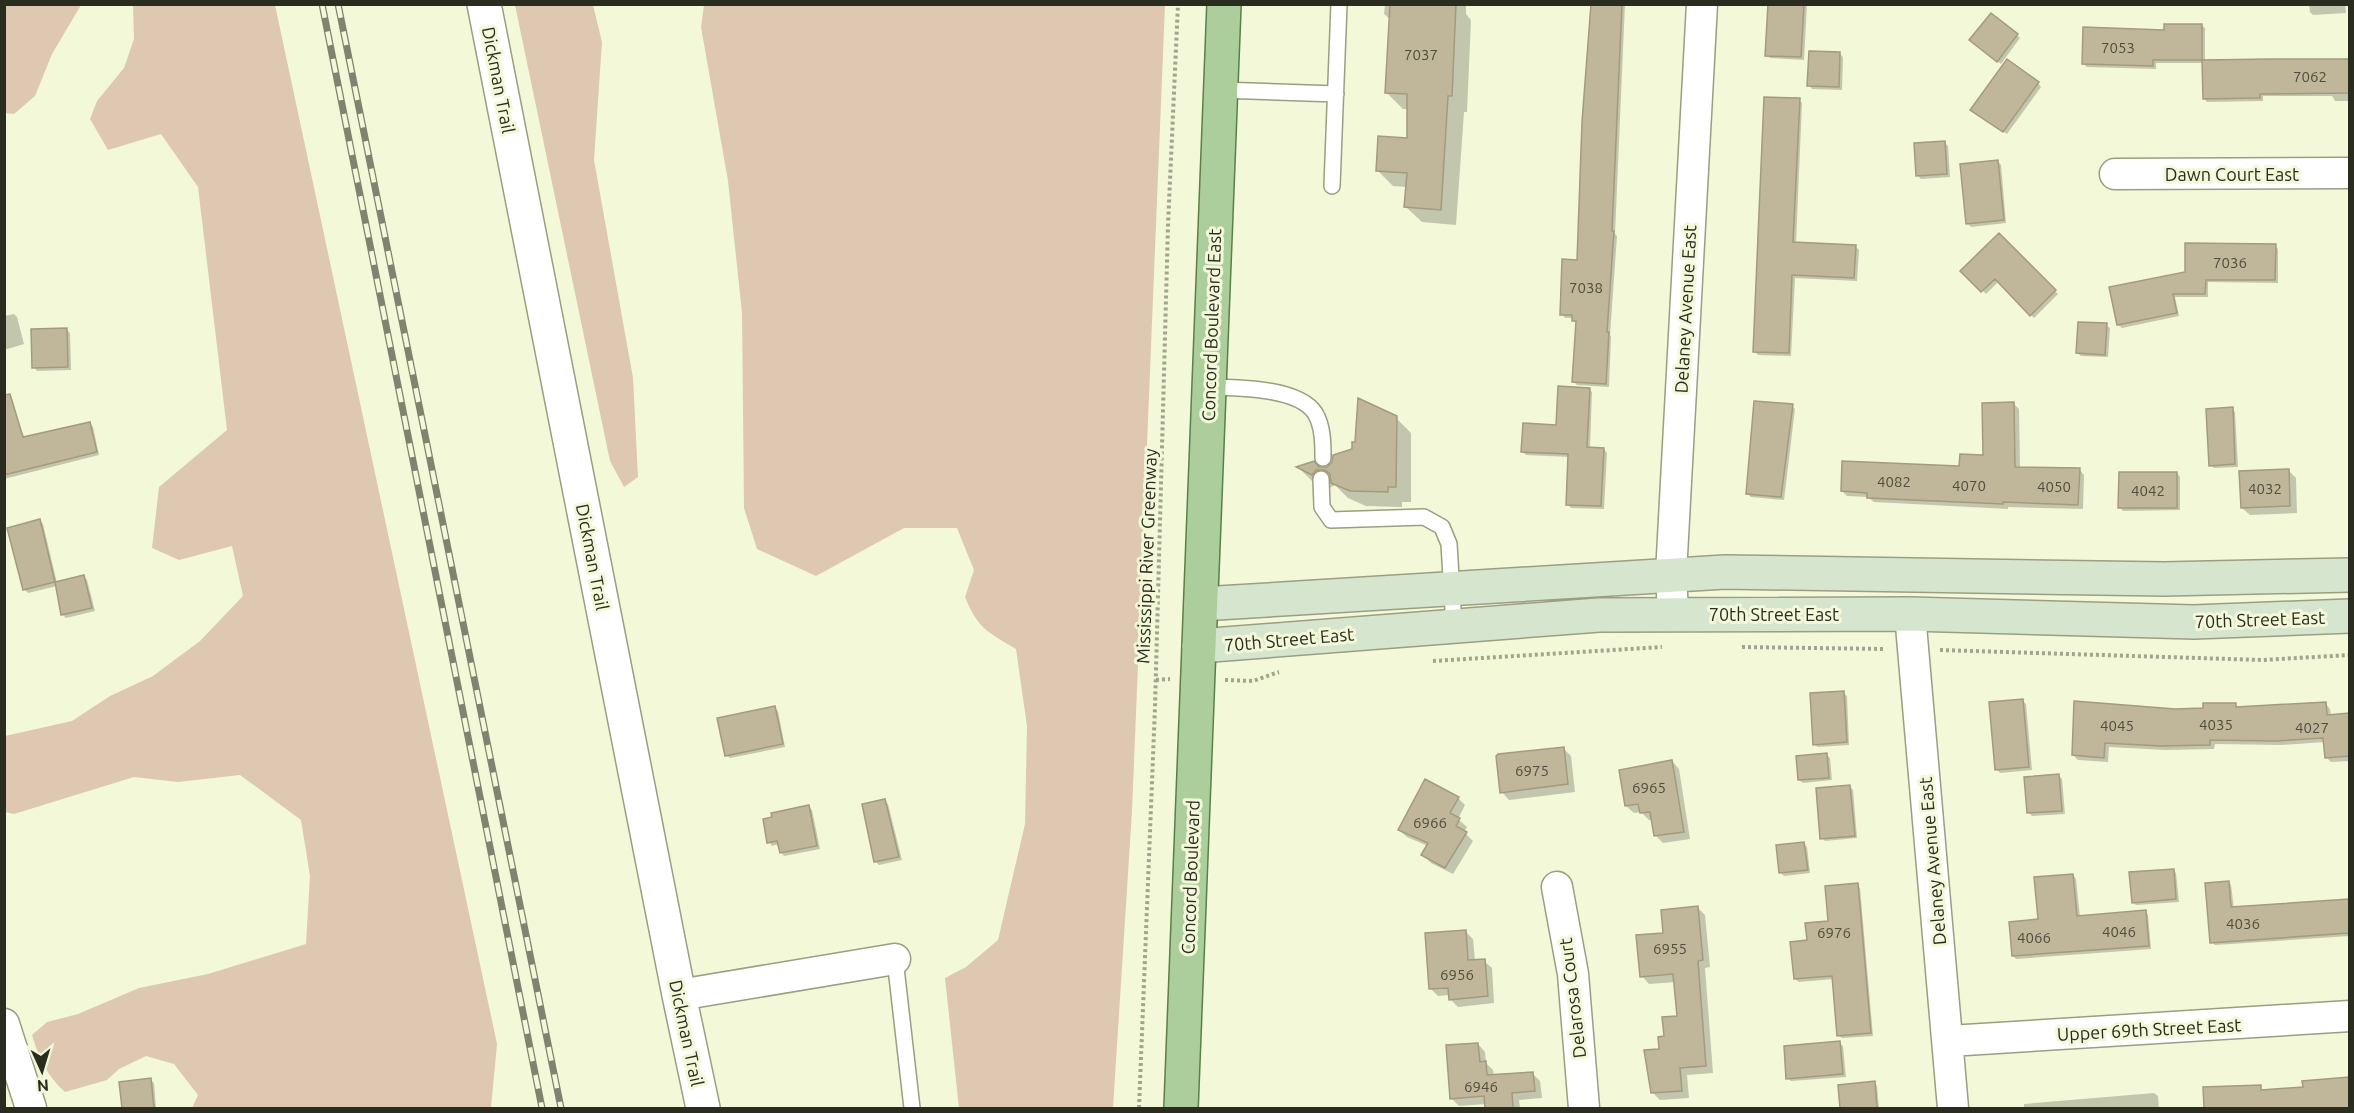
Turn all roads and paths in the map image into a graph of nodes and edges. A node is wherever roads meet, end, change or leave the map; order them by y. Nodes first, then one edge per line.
1 (484, 4) edge
2 (1178, 4) edge
3 (1224, 4) edge
4 (1339, 4) edge
5 (1702, 4) edge
6 (1220, 90) junction
7 (1336, 94) junction
8 (2349, 173) edge
9 (2115, 174) dead end
10 (1332, 186) dead end
11 (1209, 387) junction
12 (1323, 458) dead end
13 (1321, 479) dead end
14 (1671, 574) junction
15 (2349, 575) edge
16 (1452, 588) junction
17 (1201, 604) junction
18 (1673, 613) junction
19 (1910, 614) junction
20 (2349, 616) edge
21 (1454, 626) junction
22 (1663, 647) dead end
23 (1734, 647) dead end
24 (1913, 649) junction
25 (2349, 655) edge
26 (1427, 661) dead end
27 (1199, 662) junction
28 (1286, 669) dead end
29 (1156, 680) junction
30 (1557, 887) dead end
31 (895, 959) joint
32 (679, 995) junction
33 (2349, 1017) edge
34 (4, 1024) edge
35 (1948, 1041) junction
36 (31, 1108) edge
37 (704, 1108) edge
38 (912, 1108) edge
39 (1139, 1108) edge
40 (1181, 1108) edge
41 (1584, 1108) edge
42 (1953, 1108) edge

1 - 32 street, Dickman Trail
2 - 29 path, Mississippi River Greenway
3 - 6 main road, Concord Boulevard East
4 - 7 lane
5 - 14 street, Delaney Avenue East
6 - 7 lane
6 - 11 main road, Concord Boulevard East
7 - 10 lane
8 - 9 street, Dawn Court East
11 - 12 lane
11 - 17 main road, Concord Boulevard East
13 - 16 lane
14 - 15 main road
14 - 16 main road
14 - 18 street, Delaney Avenue East
16 - 17 main road
16 - 21 lane
17 - 27 main road, Concord Boulevard East
18 - 19 main road, 70th Street East
18 - 21 main road, 70th Street East
19 - 20 main road, 70th Street East
19 - 24 street, Delaney Avenue East
21 - 27 main road, 70th Street East
22 - 26 path
23 - 24 path
24 - 25 path
24 - 35 street, Delaney Avenue East
27 - 28 path
27 - 29 path
27 - 40 main road, Concord Boulevard
29 - 39 path, Mississippi River Greenway
30 - 41 street, Delarosa Court
31 - 32 street
31 - 38 lane
32 - 37 street, Dickman Trail
33 - 35 street, Upper 69th Street East
34 - 36 street
35 - 42 street, Delaney Avenue East

